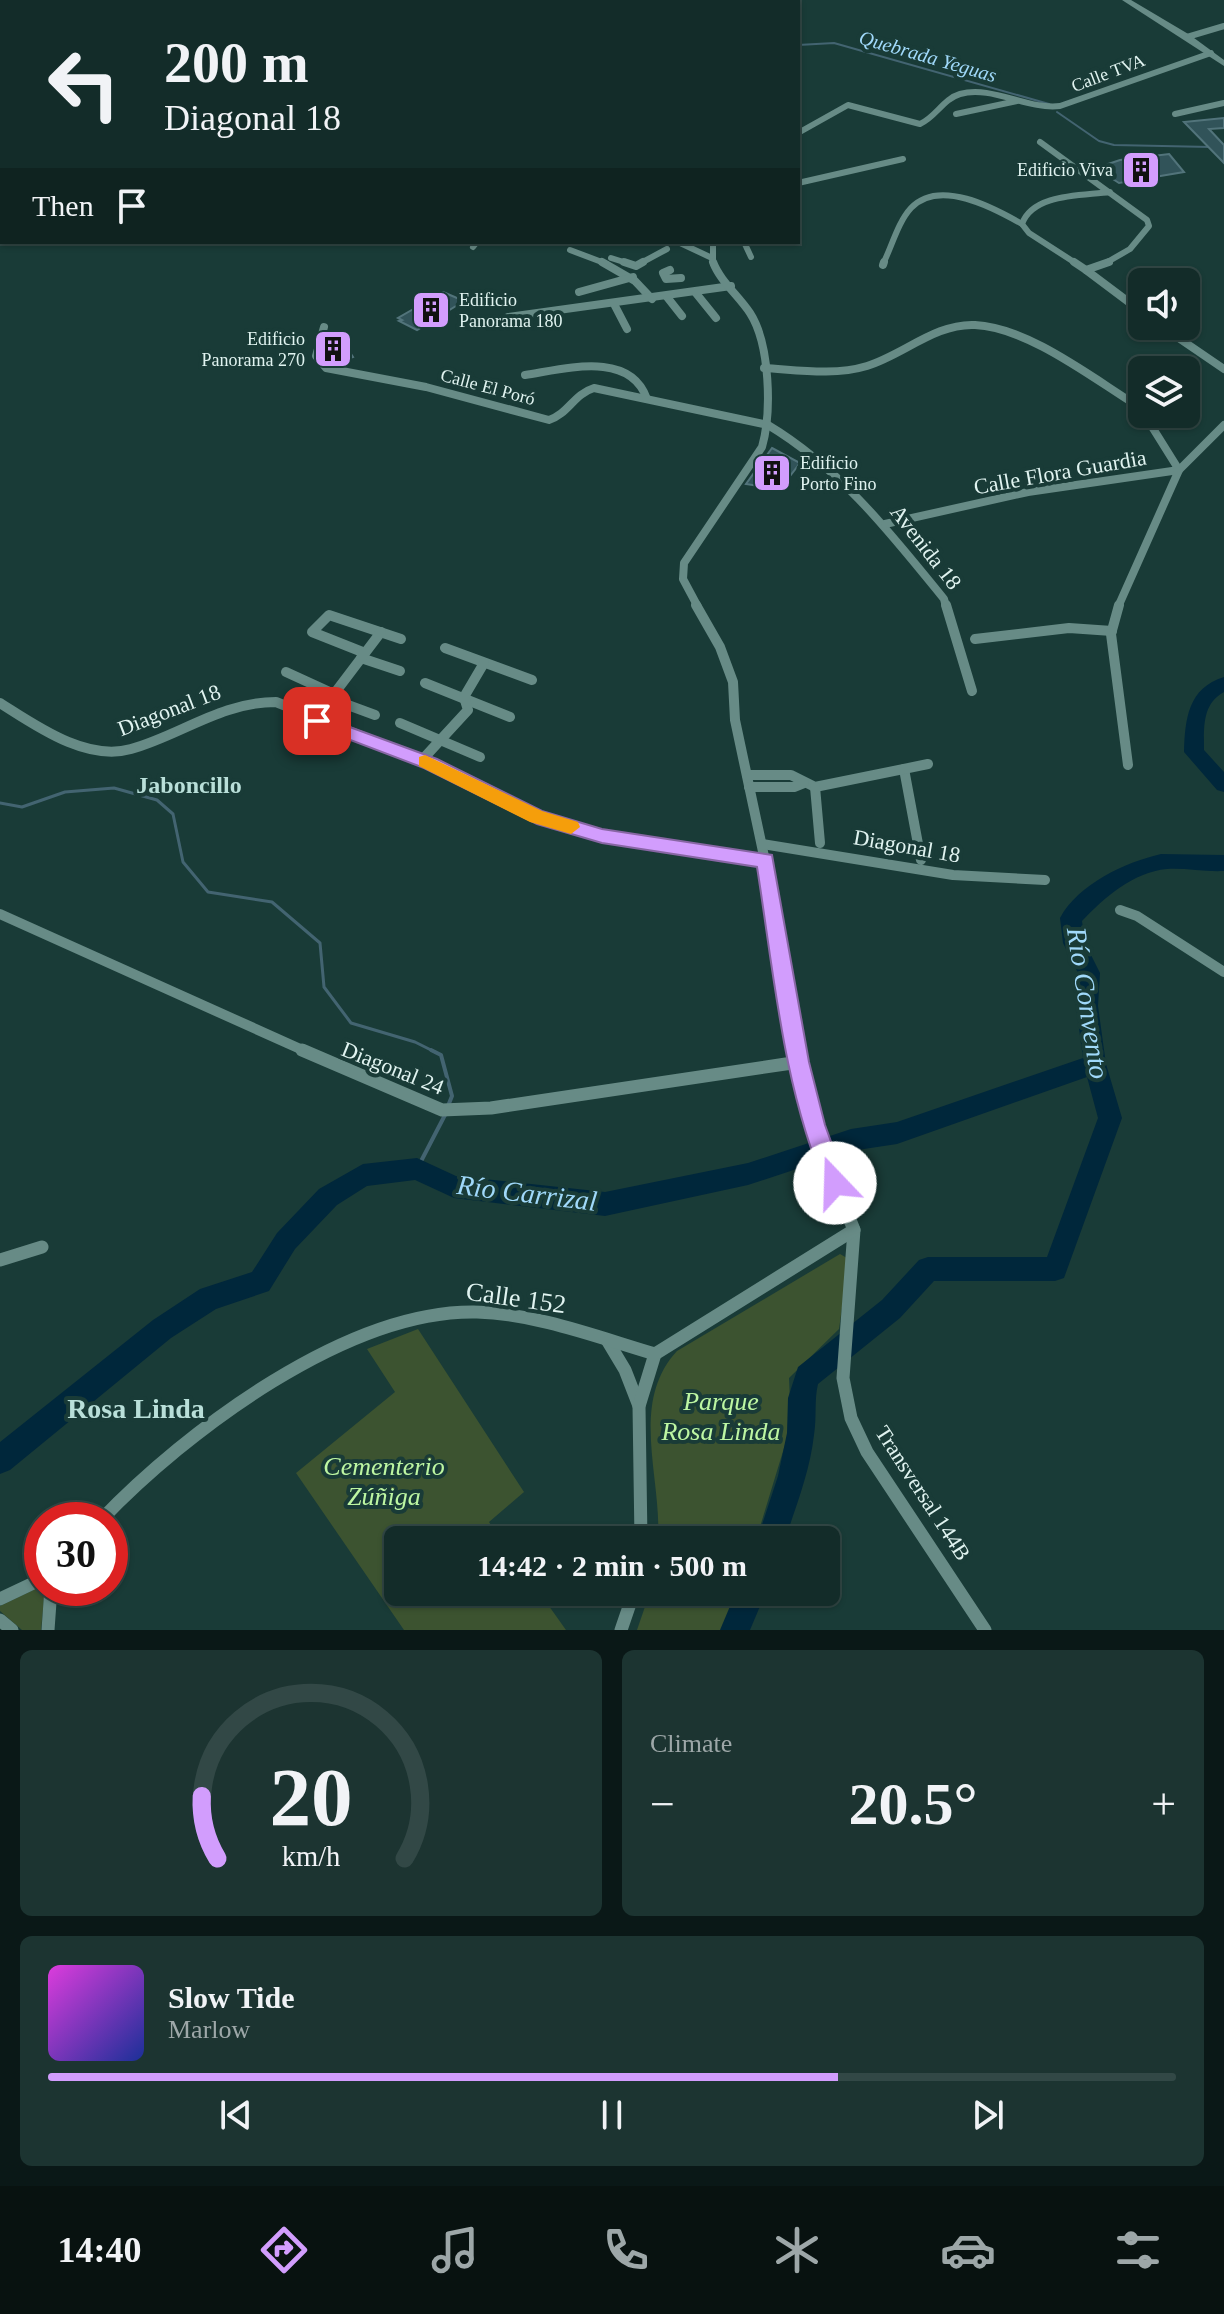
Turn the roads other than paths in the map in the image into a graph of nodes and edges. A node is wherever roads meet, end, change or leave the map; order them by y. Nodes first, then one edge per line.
1 (1126, 0) edge
2 (1224, 26) edge
3 (1187, 37) junction
4 (1211, 53) junction
5 (1224, 64) edge
6 (1020, 100) junction
7 (1224, 103) edge
8 (956, 114) dead end
9 (1175, 114) dead end
10 (800, 132) edge
11 (1040, 142) dead end
12 (903, 159) dead end
13 (800, 183) edge
14 (1110, 192) junction
15 (1022, 224) junction
16 (684, 244) edge
17 (713, 244) edge
18 (745, 244) edge
19 (667, 249) dead end
20 (570, 250) dead end
21 (599, 256) junction
22 (751, 257) dead end
23 (712, 258) junction
24 (883, 265) dead end
25 (670, 270) dead end
26 (1086, 270) junction
27 (633, 277) junction
28 (663, 277) junction
29 (681, 278) dead end
30 (641, 284) junction
31 (731, 286) junction
32 (579, 292) dead end
33 (695, 292) junction
34 (667, 297) junction
35 (652, 299) junction
36 (1128, 302) edge
37 (614, 304) junction
38 (682, 316) dead end
39 (508, 317) dead end
40 (716, 318) dead end
41 (324, 327) dead end
42 (627, 329) dead end
43 (1182, 340) edge
44 (764, 368) junction
45 (1224, 369) edge
46 (525, 375) dead end
47 (647, 399) junction
48 (1128, 400) edge
49 (768, 425) junction
50 (1224, 425) edge
51 (1152, 428) edge
52 (1179, 470) junction
53 (885, 524) junction
54 (1112, 631) junction
55 (381, 632) junction
56 (401, 639) dead end
57 (975, 639) dead end
58 (445, 648) dead end
59 (363, 656) junction
60 (484, 663) junction
61 (400, 671) dead end
62 (286, 672) dead end
63 (532, 680) dead end
64 (425, 683) dead end
65 (972, 691) dead end
66 (335, 697) junction
67 (464, 697) junction
68 (0, 703) edge
69 (375, 715) dead end
70 (510, 717) dead end
71 (317, 721) junction
72 (400, 723) dead end
73 (439, 739) junction
74 (480, 757) dead end
75 (422, 760) junction
76 (928, 764) dead end
77 (1128, 765) dead end
78 (904, 769) junction
79 (747, 775) junction
80 (804, 783) junction
81 (749, 787) junction
82 (815, 787) junction
83 (820, 843) dead end
84 (762, 844) junction
85 (921, 860) dead end
86 (765, 861) junction
87 (1045, 880) dead end
88 (1120, 910) dead end
89 (0, 914) edge
90 (1224, 972) edge
91 (799, 1062) junction
92 (854, 1230) junction
93 (42, 1247) dead end
94 (0, 1260) edge
95 (607, 1340) junction
96 (655, 1354) junction
97 (639, 1406) junction
98 (119, 1502) edge
99 (641, 1526) edge
100 (24, 1588) edge
101 (0, 1599) edge
102 (50, 1606) edge
103 (629, 1606) edge
104 (0, 1620) edge
105 (12, 1630) edge
106 (48, 1630) edge
107 (621, 1630) edge
108 (985, 1630) edge

1 - 3 main road
2 - 3 street
3 - 4 main road
4 - 5 main road
4 - 6 street, Calle TVA
6 - 8 street
6 - 10 street, Calle TVA
7 - 9 street
11 - 14 street
12 - 13 street
14 - 15 street
14 - 26 street
15 - 24 street
15 - 26 street
16 - 23 street
17 - 23 street
18 - 22 street
19 - 21 street
20 - 21 street
21 - 27 street
23 - 31 street, Transversal 144B
25 - 28 street
26 - 36 street
27 - 30 street
27 - 32 street
28 - 29 street
28 - 30 street
30 - 35 street
31 - 33 street
31 - 44 street, Transversal 144B
33 - 34 street
33 - 40 street
34 - 35 street
34 - 38 street
35 - 37 street
37 - 39 street
37 - 42 street
41 - 47 street, Calle El Poró
43 - 45 street
44 - 48 street
44 - 49 street, Transversal 144B
46 - 47 street
47 - 49 street, Calle El Poró
49 - 53 street, Avenida 18
49 - 79 street, Transversal 144B
50 - 52 street, Calle Flora Guardia
51 - 52 street
52 - 53 street, Calle Flora Guardia
52 - 54 street
53 - 65 street, Avenida 18
54 - 57 street
54 - 77 street
55 - 56 street
55 - 59 street
55 - 59 street
58 - 60 street
59 - 61 street
59 - 66 street
60 - 63 street
60 - 67 street
62 - 66 street
64 - 67 street
66 - 69 street
66 - 71 street
67 - 70 street
67 - 73 street
68 - 71 street, Diagonal 18
71 - 75 street, Diagonal 18
72 - 73 street
73 - 74 street
73 - 75 street
75 - 86 street, Diagonal 18
76 - 78 street
78 - 82 street
78 - 85 street
79 - 80 street
79 - 81 street, Transversal 144B
80 - 81 street
80 - 82 street
81 - 84 street, Transversal 144B
82 - 83 street
84 - 86 street, Transversal 144B
84 - 87 street, Diagonal 18
86 - 91 street, Transversal 144B
88 - 90 street
89 - 91 street, Diagonal 24
91 - 92 street, Transversal 144B
92 - 96 street
92 - 108 street, Transversal 144B
93 - 94 street
95 - 96 street, Calle 152
95 - 97 street
95 - 98 street, Calle 152
96 - 97 street
97 - 99 street
100 - 101 street
102 - 106 street
103 - 107 street
104 - 105 street

